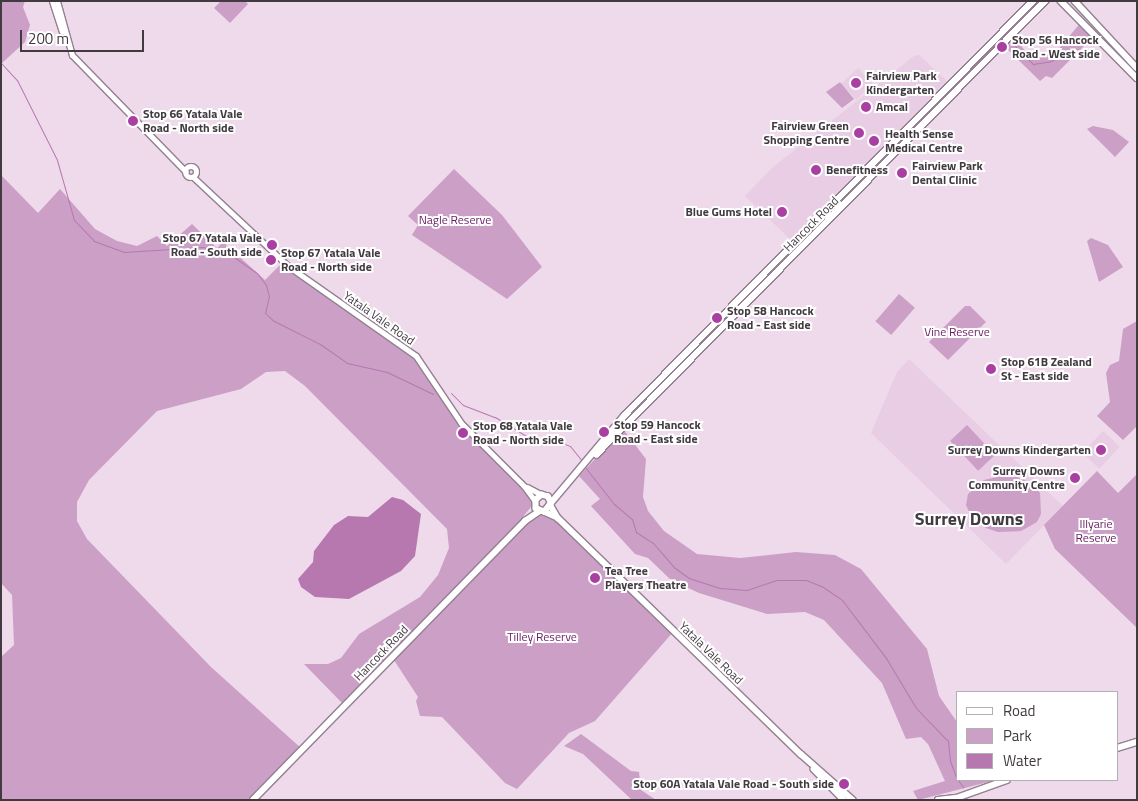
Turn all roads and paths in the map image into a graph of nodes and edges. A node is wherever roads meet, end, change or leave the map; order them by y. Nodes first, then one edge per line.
1 (52, 1) edge
2 (57, 1) edge
3 (1033, 1) edge
4 (1044, 1) edge
5 (1061, 1) edge
6 (1075, 1) edge
7 (64, 36) junction
8 (1106, 36) junction
9 (1102, 41) junction
10 (1137, 68) edge
11 (968, 78) junction
12 (1137, 78) edge
13 (952, 83) junction
14 (950, 96) junction
15 (911, 126) junction
16 (910, 137) junction
17 (895, 142) junction
18 (187, 170) junction
19 (195, 175) junction
20 (586, 464) junction
21 (571, 480) junction
22 (524, 486) junction
23 (544, 496) junction
24 (535, 503) junction
25 (551, 504) junction
26 (542, 512) junction
27 (558, 518) junction
28 (525, 521) junction
29 (1137, 742) edge
30 (1118, 748) edge
31 (801, 754) junction
32 (1004, 781) edge
33 (847, 799) edge
34 (954, 799) edge
35 (253, 800) edge
36 (938, 800) edge

1 - 7 street
2 - 7 street
3 - 13 main road, Hancock Road
4 - 11 main road, Hancock Road
5 - 9 main road
6 - 8 main road
7 - 18 street
8 - 9 main road
8 - 10 main road
9 - 12 main road
11 - 13 main road
11 - 14 main road, Hancock Road
13 - 14 main road
13 - 15 main road, Hancock Road
14 - 16 main road, Hancock Road
15 - 16 main road
15 - 17 main road, Hancock Road
16 - 17 main road
16 - 20 main road, Hancock Road
17 - 20 main road, Hancock Road
18 - 19 street
18 - 19 street
19 - 22 street, Yatala Vale Road
20 - 21 main road, Hancock Road
21 - 23 main road, Hancock Road
21 - 25 main road, Hancock Road
22 - 23 street, Yatala Vale Road
22 - 24 street, Yatala Vale Road
23 - 24 main road, Hancock Road
23 - 25 main road, Yatala Vale Road
24 - 26 main road
24 - 28 main road, Hancock Road
25 - 26 main road, Hancock Road
25 - 27 main road, Yatala Vale Road
26 - 27 main road, Yatala Vale Road
26 - 28 main road, Hancock Road
27 - 31 main road, Yatala Vale Road
28 - 35 main road, Hancock Road
29 - 30 main road
31 - 33 main road, Yatala Vale Road
31 - 33 main road, Yatala Vale Road
32 - 34 main road
34 - 36 main road

